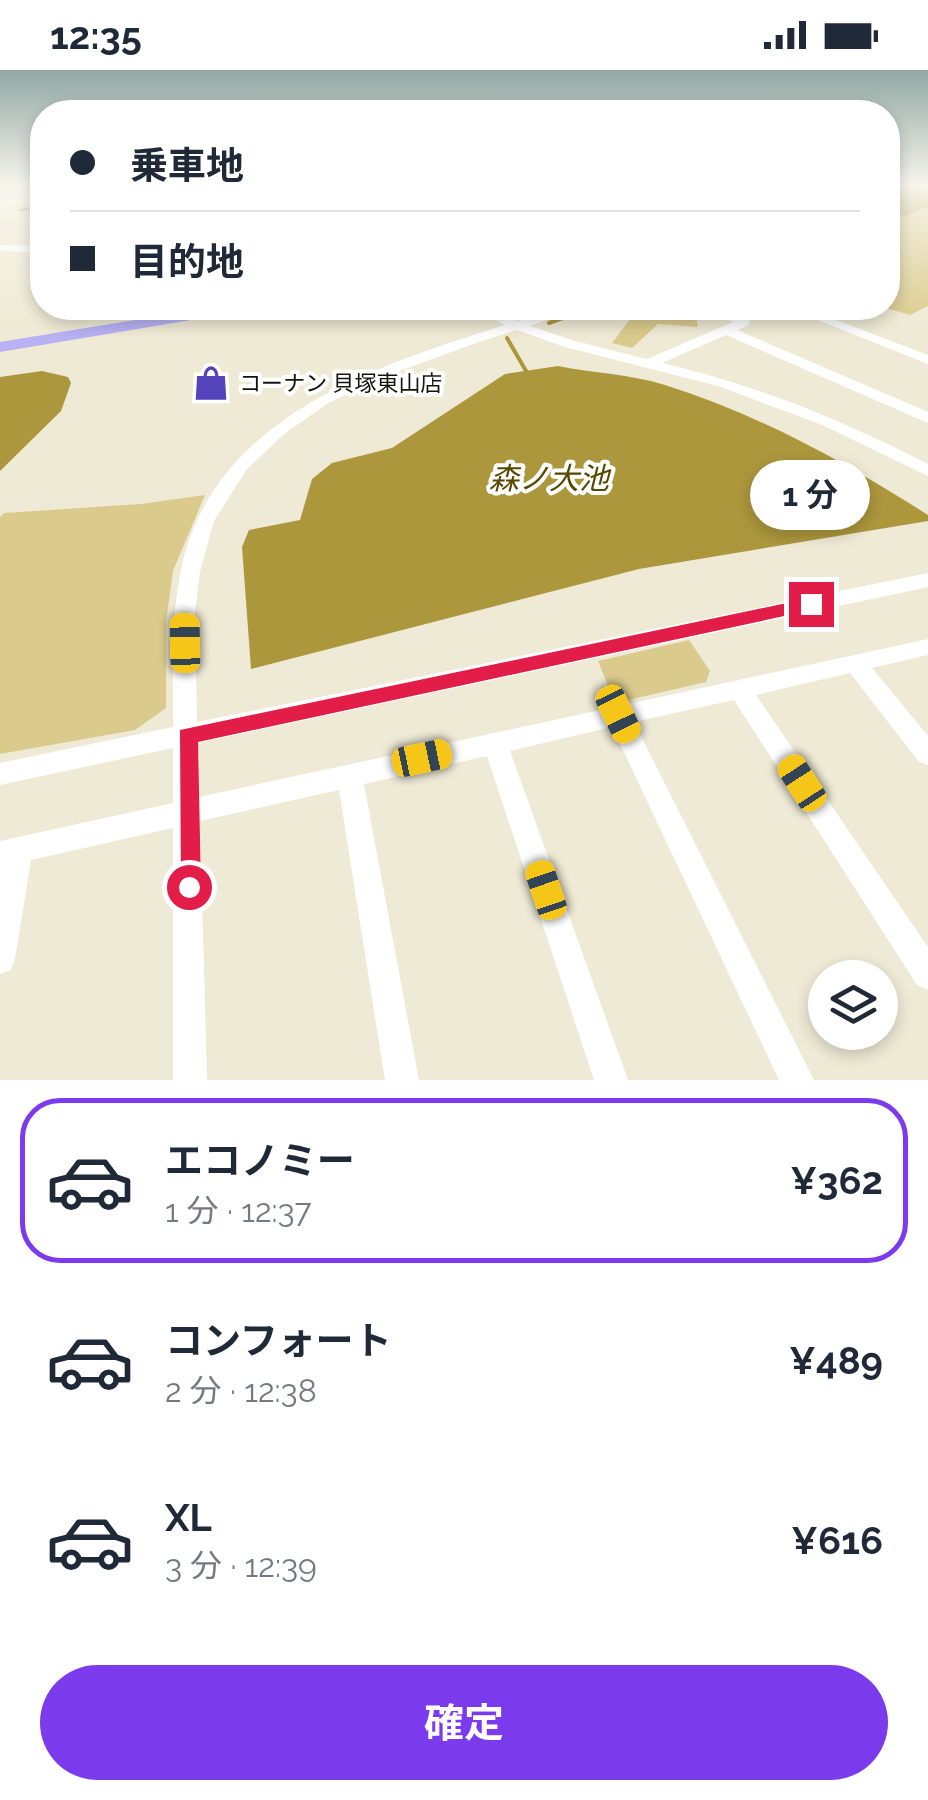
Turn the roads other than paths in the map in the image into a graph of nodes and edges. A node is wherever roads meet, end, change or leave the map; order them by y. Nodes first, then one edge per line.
1 (0, 248) edge
2 (30, 249) edge
3 (118, 320) edge
4 (154, 320) edge
5 (506, 320) edge
6 (535, 320) edge
7 (739, 320) edge
8 (825, 320) edge
9 (518, 326) junction
10 (726, 330) junction
11 (0, 343) edge
12 (927, 359) edge
13 (648, 364) junction
14 (928, 418) edge
15 (928, 471) edge
16 (928, 580) edge
17 (928, 647) edge
18 (854, 663) junction
19 (739, 688) junction
20 (618, 714) junction
21 (188, 736) junction
22 (495, 742) junction
23 (928, 754) edge
24 (0, 774) edge
25 (349, 774) junction
26 (188, 810) junction
27 (9, 852) edge
28 (0, 959) edge
29 (928, 974) edge
30 (190, 1080) edge
31 (402, 1080) edge
32 (611, 1080) edge
33 (797, 1080) edge

1 - 2 street
3 - 11 main road
4 - 11 main road
5 - 9 street
6 - 9 street
7 - 10 street
8 - 12 street
9 - 13 street
9 - 21 street
10 - 13 street
10 - 14 street
13 - 15 street
16 - 21 street
17 - 18 street
18 - 19 street
18 - 23 street
19 - 20 street
19 - 29 street
20 - 22 street
20 - 33 street
21 - 24 street
21 - 26 street
22 - 25 street
22 - 32 street
25 - 26 street
25 - 31 street
26 - 27 street
26 - 30 street
27 - 28 street

